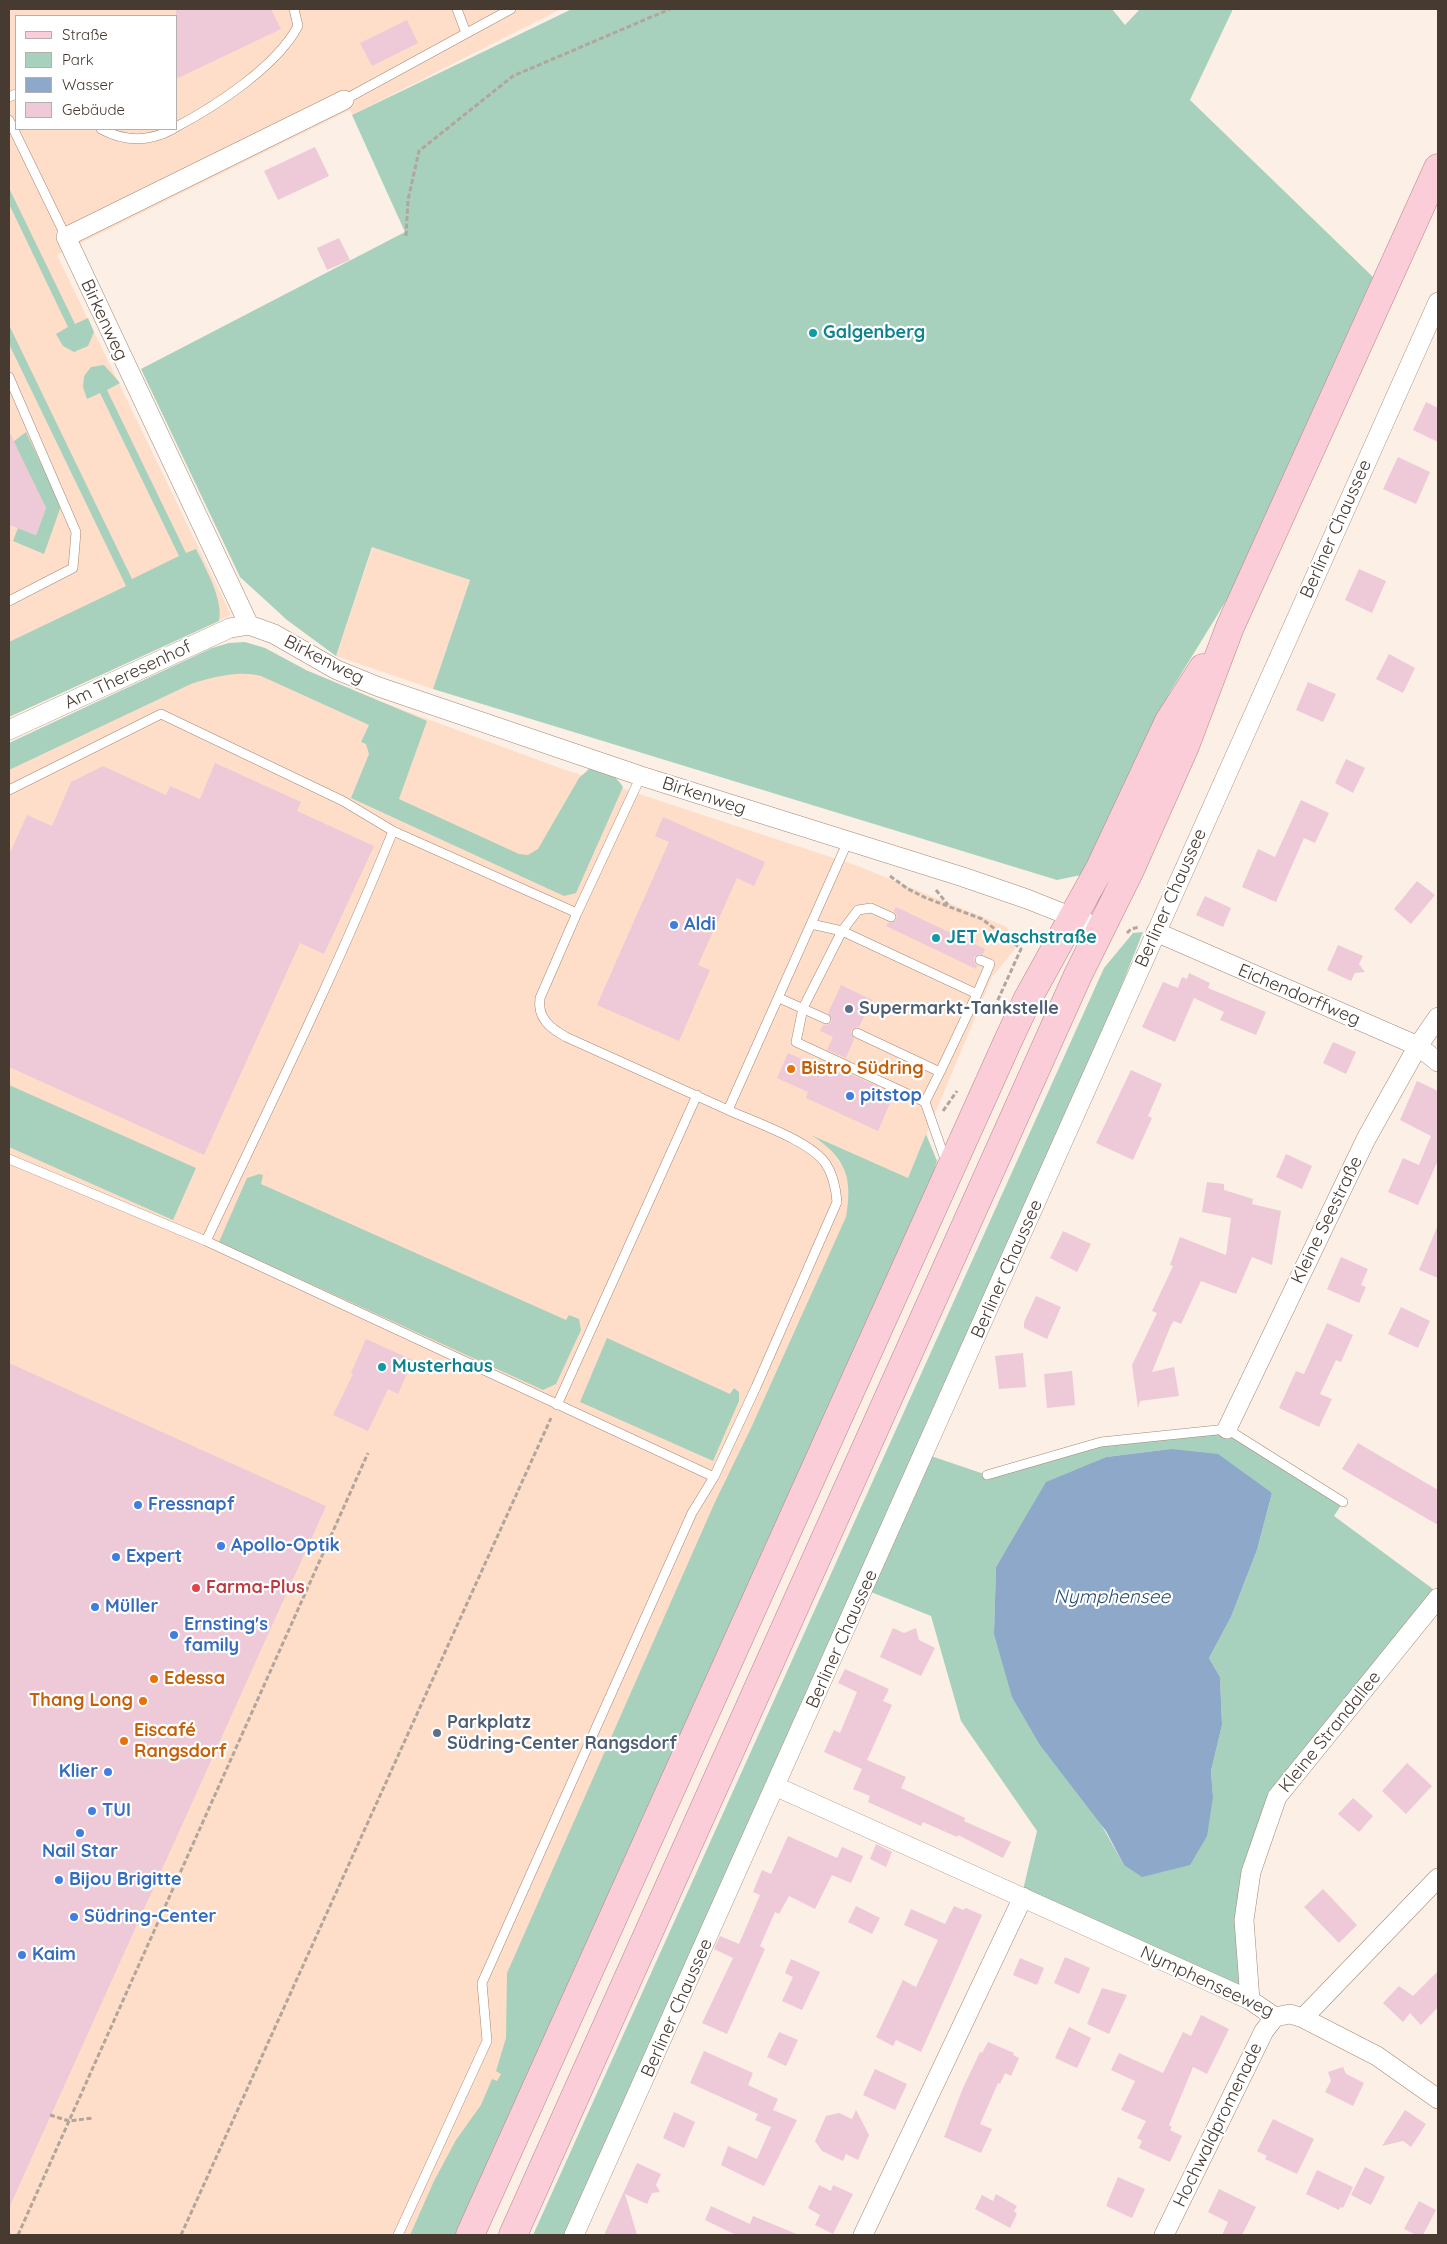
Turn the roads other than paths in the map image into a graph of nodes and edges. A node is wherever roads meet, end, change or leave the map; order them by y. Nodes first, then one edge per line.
1 (294, 9) edge
2 (457, 9) edge
3 (511, 9) edge
4 (466, 33) junction
5 (344, 100) joint
6 (9, 120) edge
7 (178, 126) edge
8 (103, 130) edge
9 (169, 130) edge
10 (1438, 168) edge
11 (66, 237) junction
12 (1438, 302) edge
13 (9, 377) edge
14 (9, 601) edge
15 (249, 625) junction
16 (1230, 627) junction
17 (9, 730) edge
18 (641, 776) junction
19 (9, 790) edge
20 (394, 830) junction
21 (848, 840) junction
22 (577, 913) junction
23 (1073, 916) junction
24 (891, 917) dead end
25 (811, 924) junction
26 (1100, 928) junction
27 (842, 931) junction
28 (1156, 932) junction
29 (980, 960) dead end
30 (977, 994) junction
31 (778, 998) junction
32 (803, 1008) junction
33 (1438, 1017) edge
34 (826, 1019) dead end
35 (857, 1033) dead end
36 (1418, 1046) junction
37 (1438, 1062) edge
38 (940, 1072) junction
39 (697, 1095) junction
40 (925, 1102) junction
41 (728, 1110) junction
42 (9, 1159) edge
43 (949, 1170) junction
44 (206, 1241) junction
45 (557, 1405) junction
46 (1227, 1428) junction
47 (987, 1475) dead end
48 (714, 1476) junction
49 (1343, 1502) dead end
50 (1438, 1598) edge
51 (776, 1787) junction
52 (1438, 1878) edge
53 (1023, 1898) junction
54 (1250, 2000) junction
55 (1275, 2017) junction
56 (1303, 2018) junction
57 (1438, 2100) edge
58 (398, 2235) edge
59 (470, 2235) edge
60 (513, 2235) edge
61 (574, 2235) edge
62 (863, 2235) edge
63 (1164, 2235) edge

1 - 7 lane
2 - 4 lane
3 - 4 lane
4 - 5 lane
5 - 11 street
6 - 11 lane
8 - 9 lane
10 - 16 main road
11 - 15 street, Birkenweg
12 - 28 street, Berliner Chaussee
13 - 14 lane
15 - 17 street, Am Theresenhof
15 - 18 street, Birkenweg
16 - 23 main road
16 - 26 main road
18 - 21 street, Birkenweg
18 - 22 lane
19 - 20 lane
20 - 22 lane
20 - 44 lane
21 - 23 street, Birkenweg
21 - 25 lane
22 - 39 lane
23 - 26 street, Birkenweg
23 - 43 main road
24 - 27 lane
25 - 27 lane
25 - 31 lane
26 - 60 main road
27 - 30 lane
27 - 32 lane
28 - 36 street, Eichendorffweg
28 - 51 street, Berliner Chaussee
29 - 30 lane
30 - 38 lane
31 - 32 lane
31 - 41 lane
32 - 34 lane
32 - 40 lane
33 - 36 street, Kleine Seestraße
35 - 38 lane
36 - 37 street, Eichendorffweg
36 - 46 street, Kleine Seestraße
38 - 40 lane
39 - 41 lane
39 - 45 lane
40 - 43 lane
41 - 48 lane
42 - 44 lane
43 - 59 main road
44 - 45 lane
45 - 48 lane
46 - 47 lane
46 - 49 lane
48 - 58 lane
50 - 54 street, Kleine Strandallee
51 - 53 street, Nymphenseeweg
51 - 61 street, Berliner Chaussee
52 - 56 street
53 - 54 street, Nymphenseeweg
53 - 62 street
54 - 55 street, Nymphenseeweg
55 - 56 street, Nymphenseeweg
55 - 63 street, Hochwaldpromenade
56 - 57 street, Nymphenseeweg

